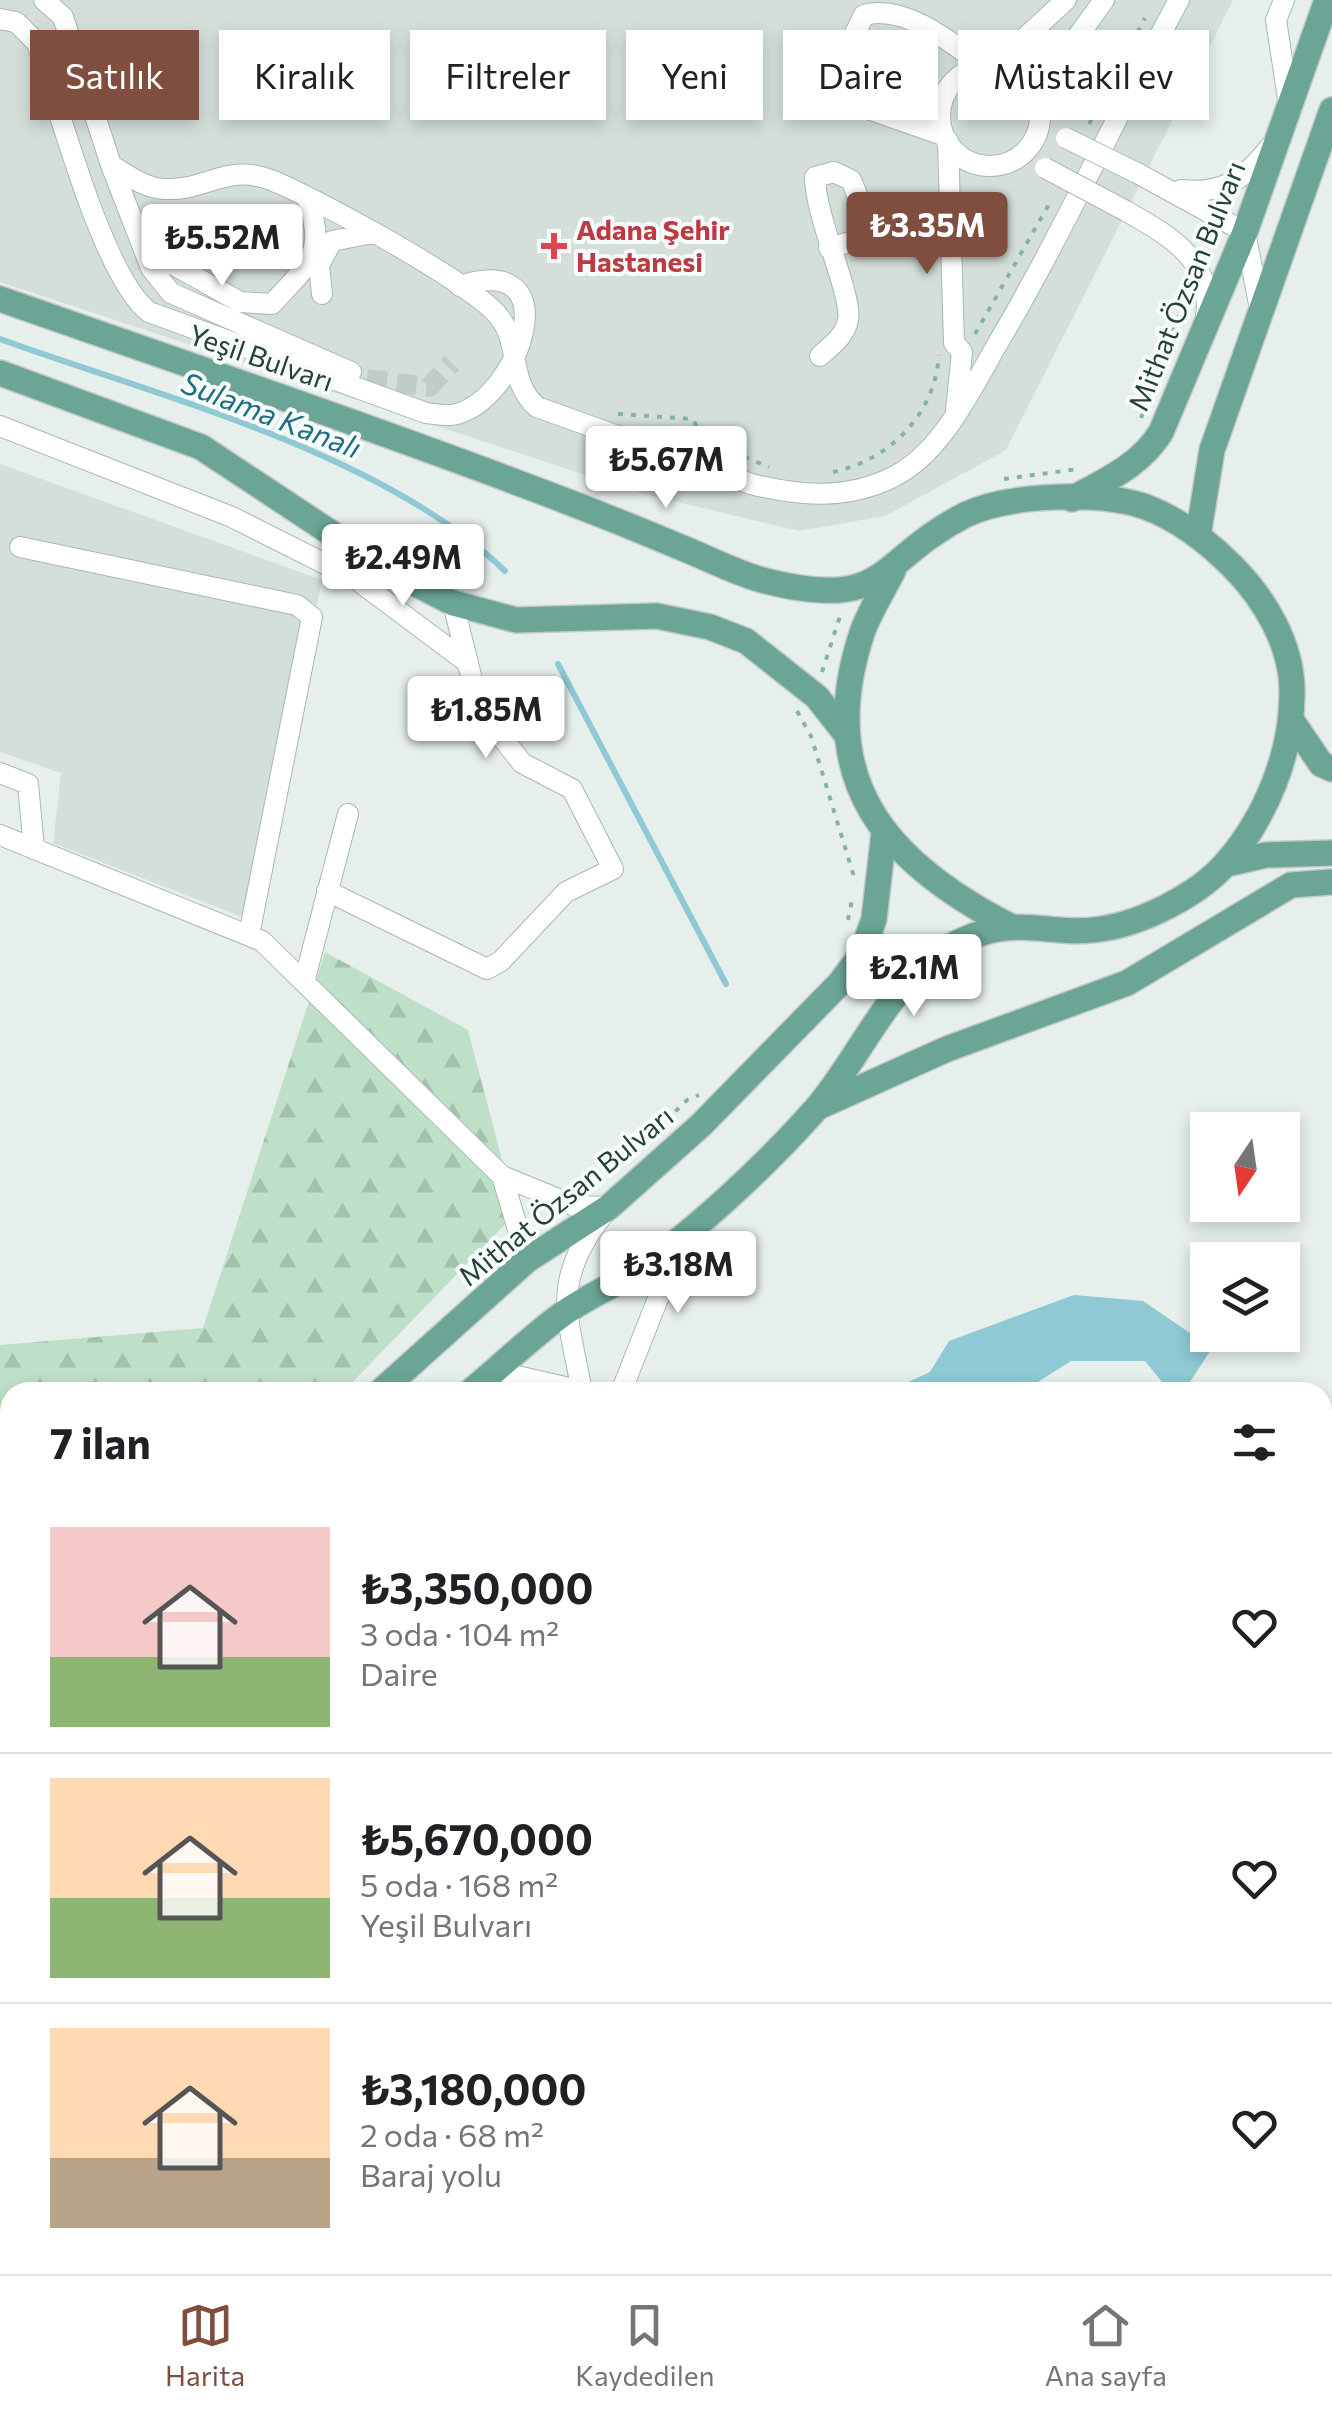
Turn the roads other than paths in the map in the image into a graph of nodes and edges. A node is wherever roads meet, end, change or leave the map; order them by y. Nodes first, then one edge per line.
1 (44, 0) edge
2 (1066, 0) edge
3 (1104, 0) edge
4 (1179, 0) edge
5 (1284, 0) edge
6 (1327, 0) edge
7 (0, 19) edge
8 (1038, 30) edge
9 (1082, 30) edge
10 (958, 48) edge
11 (958, 80) edge
12 (1289, 106) junction
13 (1332, 110) edge
14 (1039, 120) edge
15 (1040, 123) junction
16 (946, 138) junction
17 (1278, 138) junction
18 (1021, 155) junction
19 (111, 165) junction
20 (1139, 174) junction
21 (306, 196) junction
22 (196, 226) dead end
23 (1246, 232) junction
24 (372, 233) junction
25 (829, 248) dead end
26 (322, 294) dead end
27 (0, 299) edge
28 (1260, 309) junction
29 (1201, 347) junction
30 (820, 356) dead end
31 (512, 358) junction
32 (0, 373) edge
33 (367, 379) tunnel mouth
34 (956, 413) junction
35 (0, 426) edge
36 (1072, 499) junction
37 (1198, 536) junction
38 (20, 547) dead end
39 (893, 571) junction
40 (453, 604) junction
41 (464, 660) junction
42 (1292, 721) junction
43 (846, 734) junction
44 (1332, 768) edge
45 (0, 774) edge
46 (348, 814) dead end
47 (884, 833) junction
48 (0, 835) edge
49 (34, 848) junction
50 (1332, 853) edge
51 (1226, 864) junction
52 (1332, 882) edge
53 (327, 891) junction
54 (1008, 925) junction
55 (248, 935) junction
56 (304, 982) junction
57 (818, 1107) junction
58 (502, 1176) junction
59 (609, 1207) junction
60 (699, 1222) junction
61 (526, 1260) junction
62 (564, 1313) junction
63 (391, 1382) edge
64 (482, 1382) edge
65 (497, 1382) edge
66 (541, 1382) edge
67 (580, 1382) edge
68 (625, 1382) edge

1 - 19 street
2 - 8 street
3 - 9 street
4 - 34 street
5 - 12 street
6 - 12 main road, Mithat Özsan Bulvarı
7 - 31 street
10 - 16 street
11 - 16 street
12 - 17 main road, Mithat Özsan Bulvarı
13 - 28 main road
14 - 15 street
15 - 18 street
15 - 20 street, bridge
16 - 18 street
16 - 34 street
17 - 20 street
17 - 23 main road, Mithat Özsan Bulvarı
18 - 29 street, bridge
19 - 21 street
19 - 33 street
20 - 23 street
21 - 22 street
21 - 24 street
23 - 28 street
23 - 29 main road, Mithat Özsan Bulvarı
24 - 26 street
24 - 31 street
25 - 30 street
27 - 39 main road, Yeşil Bulvarı
28 - 37 main road
29 - 36 main road, Mithat Özsan Bulvarı
31 - 34 street
32 - 40 main road
35 - 41 street
36 - 37 main road
36 - 39 main road
37 - 42 main road
38 - 55 street
39 - 43 main road
40 - 41 street
40 - 43 main road
41 - 53 street
42 - 44 main road
42 - 51 main road
43 - 47 main road
45 - 49 street
46 - 53 street
47 - 54 main road
47 - 59 main road, Mithat Özsan Bulvarı
48 - 49 street
49 - 55 street
50 - 51 main road
51 - 54 main road
52 - 57 main road
53 - 56 street
54 - 57 main road
55 - 56 street
56 - 58 street
57 - 60 main road
58 - 59 street
58 - 61 street
59 - 61 main road, Mithat Özsan Bulvarı
59 - 62 street
60 - 62 main road
60 - 68 street
61 - 63 main road, Mithat Özsan Bulvarı
62 - 64 main road
62 - 67 street
65 - 66 street

